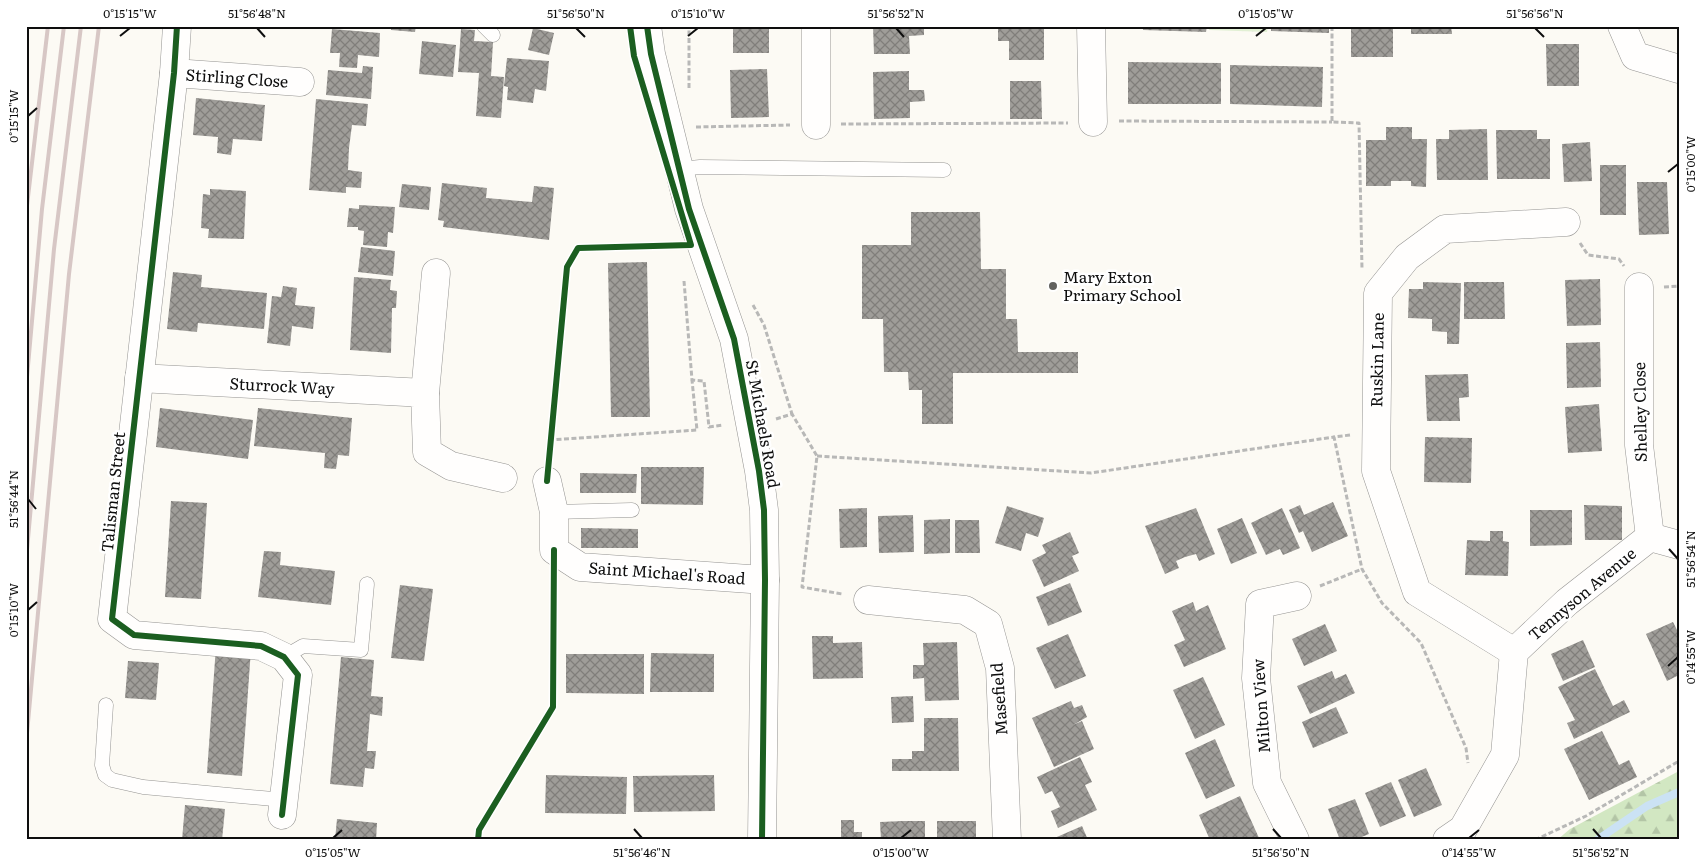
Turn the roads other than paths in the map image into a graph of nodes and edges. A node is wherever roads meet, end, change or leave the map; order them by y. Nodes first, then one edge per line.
1 (177, 26) edge
2 (647, 26) edge
3 (816, 26) edge
4 (1091, 26) edge
5 (1622, 26) edge
6 (1679, 69) edge
7 (174, 73) junction
8 (300, 82) dead end
9 (1092, 122) road end
10 (816, 124) road end
11 (680, 169) junction
12 (944, 170) dead end
13 (1566, 222) road end
14 (436, 273) dead end
15 (1640, 287) dead end
16 (139, 378) junction
17 (425, 393) junction
18 (503, 478) dead end
19 (546, 481) road end
20 (632, 510) dead end
21 (554, 512) junction
22 (1650, 537) junction
23 (1679, 545) edge
24 (765, 580) junction
25 (367, 584) dead end
26 (1297, 596) road end
27 (868, 600) road end
28 (1514, 652) junction
29 (284, 657) junction
30 (106, 705) dead end
31 (283, 807) joint
32 (762, 840) edge
33 (1007, 840) edge
34 (1295, 840) edge
35 (1447, 840) edge

1 - 7 street, Talisman Street
2 - 11 street, St Michaels Road
3 - 10 street
4 - 9 street
5 - 6 street
7 - 8 street, Stirling Close
7 - 16 street, Talisman Street
11 - 12 lane
11 - 24 street, St Michaels Road
13 - 28 street, Ruskin Lane
14 - 17 street
15 - 22 street, Shelley Close
16 - 17 street, Sturrock Way
16 - 29 street, Talisman Street
17 - 18 street
19 - 21 street, Saint Michael's Road
20 - 21 lane
21 - 24 street, Saint Michael's Road
22 - 23 street, Tennyson Avenue
22 - 28 street, Tennyson Avenue
24 - 32 street, St Michaels Road
25 - 29 lane
26 - 34 street, Milton View
27 - 33 street, Masefield
28 - 35 street, Tennyson Avenue
29 - 31 street
30 - 31 lane

